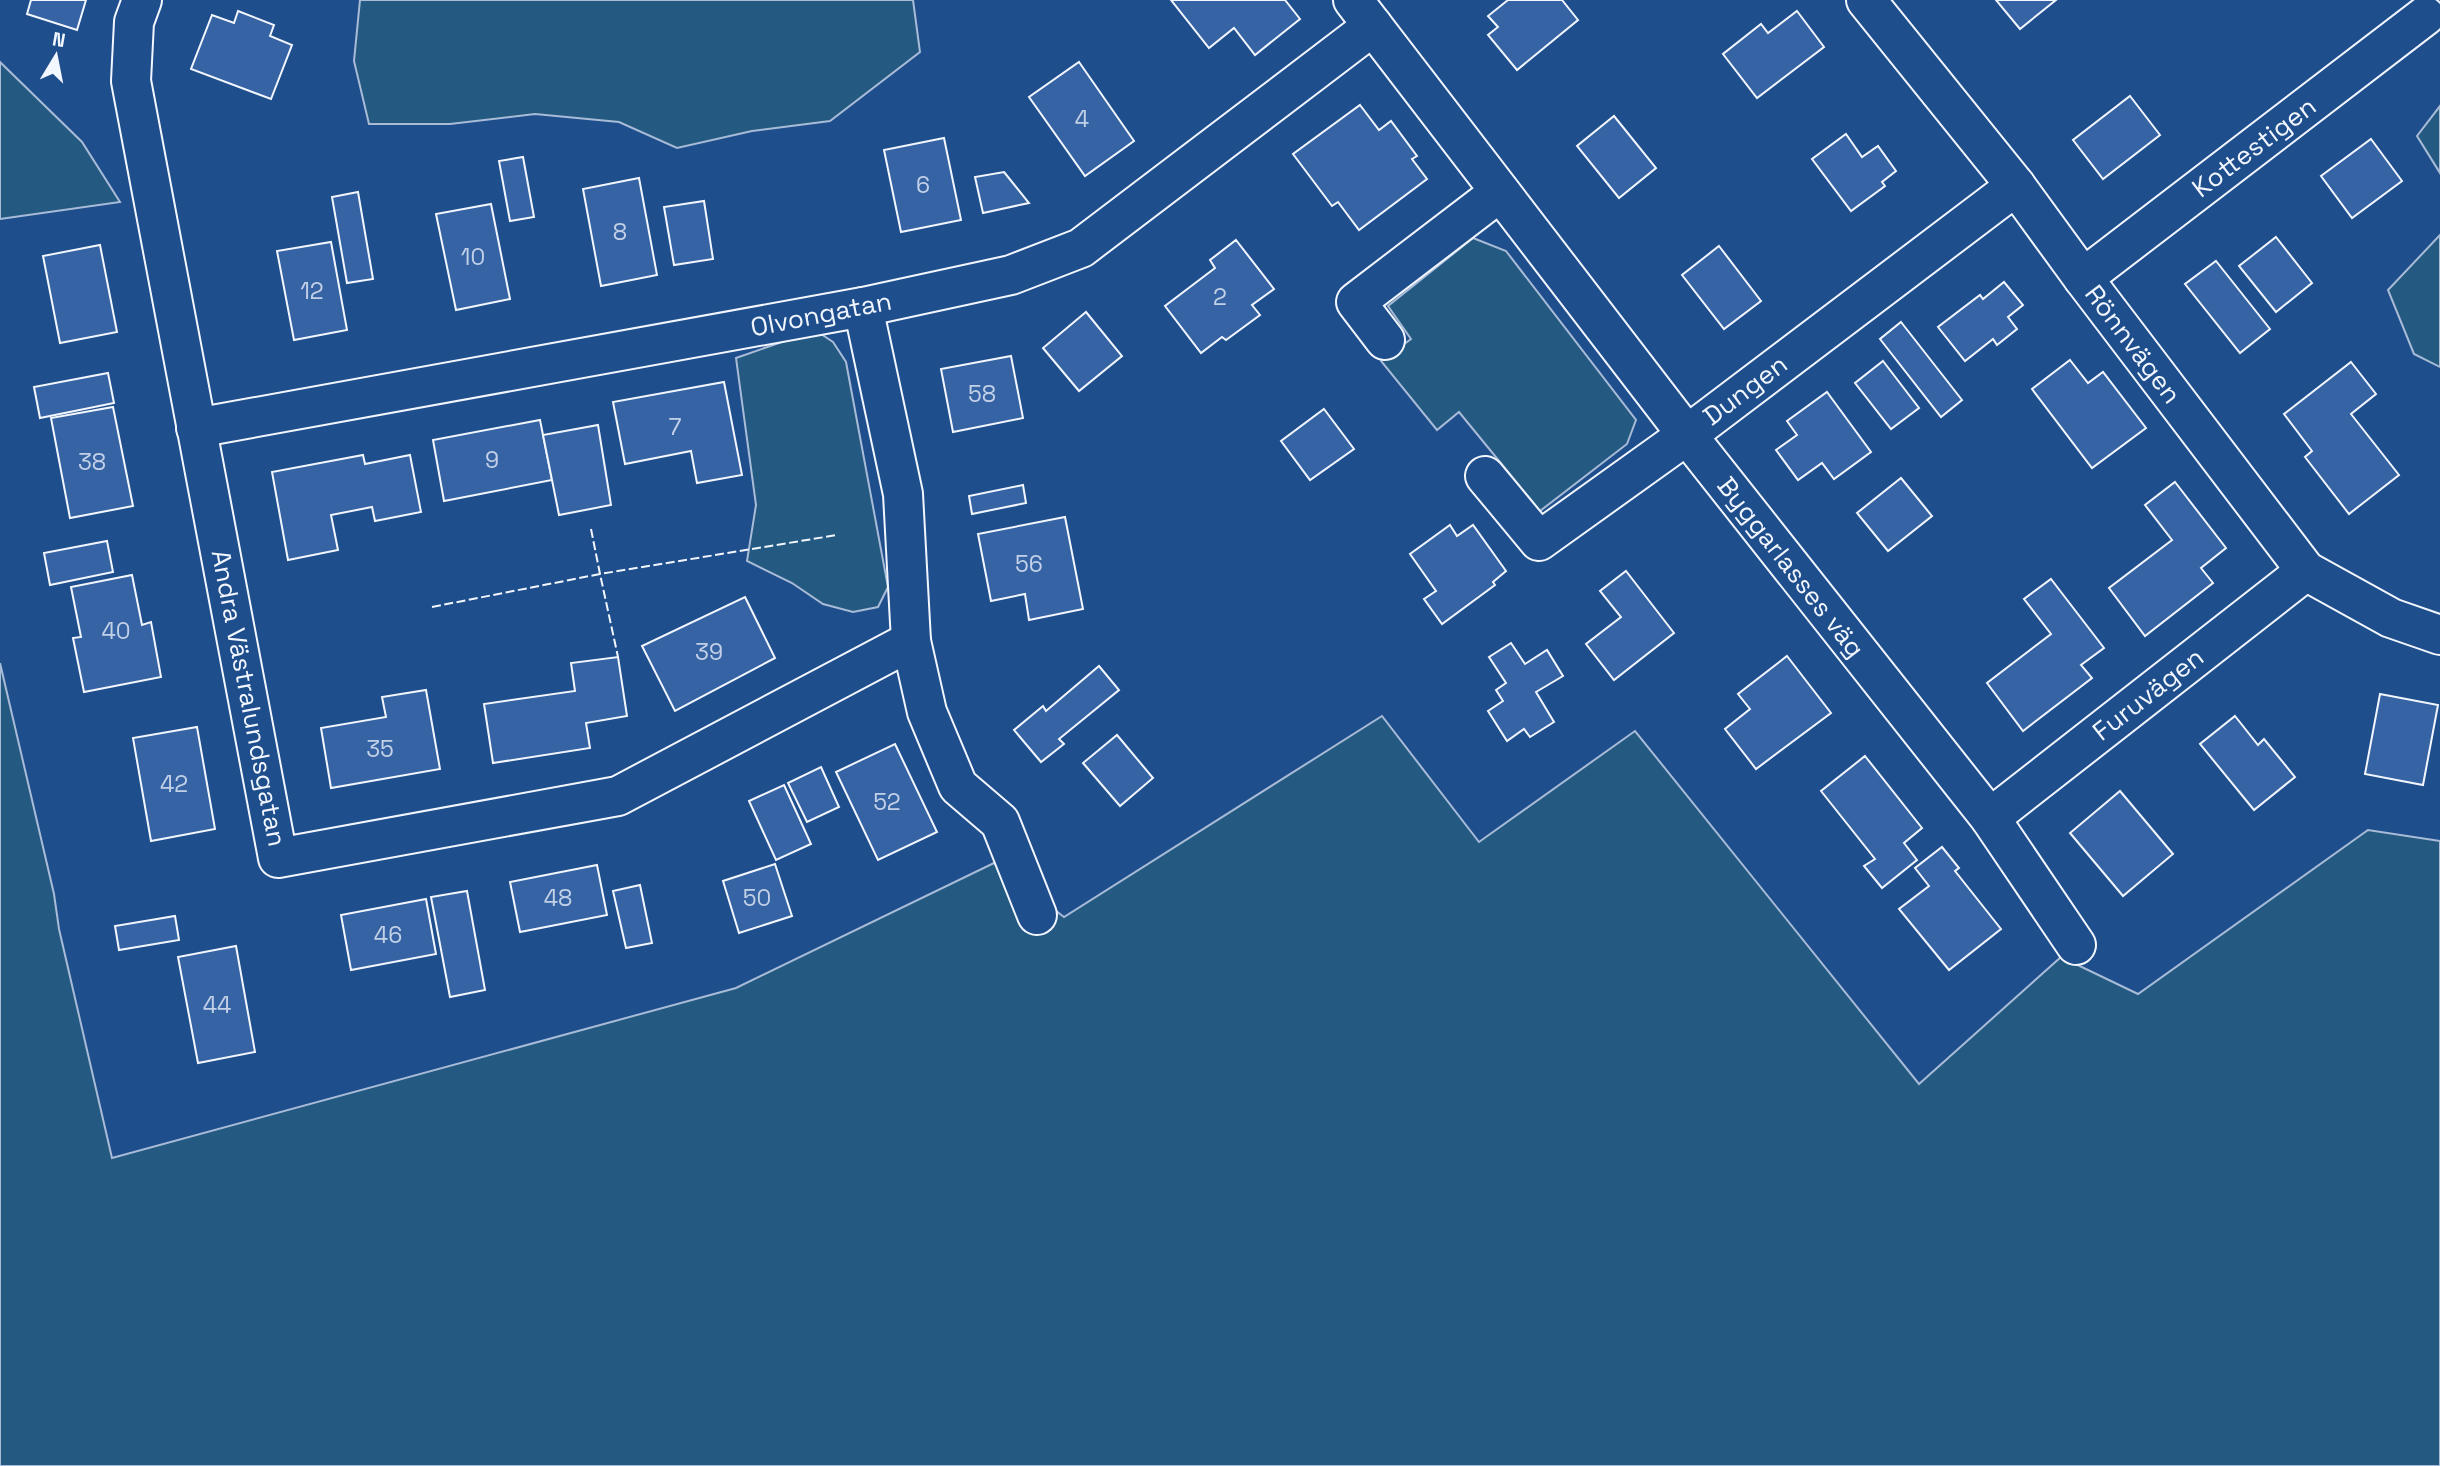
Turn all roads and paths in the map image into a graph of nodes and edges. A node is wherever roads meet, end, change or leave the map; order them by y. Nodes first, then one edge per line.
1 (142, 0) edge
2 (1866, 0) edge
3 (1363, 13) edge
4 (2425, 16) dead end
5 (2015, 186) junction
6 (1500, 192) junction
7 (2083, 278) junction
8 (863, 307) junction
9 (1385, 340) dead end
10 (196, 428) junction
11 (1687, 435) junction
12 (1485, 476) dead end
13 (2306, 571) junction
14 (2440, 635) edge
15 (911, 640) junction
16 (1990, 818) junction
17 (1037, 915) dead end
18 (2076, 945) dead end

1 - 10 street, Andra Västralundsgatan
2 - 5 street, Rönnvägen
3 - 6 street, Byggarlasses väg
3 - 8 street, Olvongatan
4 - 7 street, Kottestigen
5 - 7 street, Rönnvägen
5 - 11 street, Dungen
6 - 9 street
6 - 11 street, Byggarlasses väg
7 - 13 street, Rönnvägen
8 - 10 street, Olvongatan
8 - 15 street
10 - 15 street, Andra Västralundsgatan
11 - 12 street, Dungen
11 - 16 street, Byggarlasses väg
13 - 14 street, Rönnvägen
13 - 16 street, Furuvägen
15 - 17 street
16 - 18 street, Byggarlasses väg

